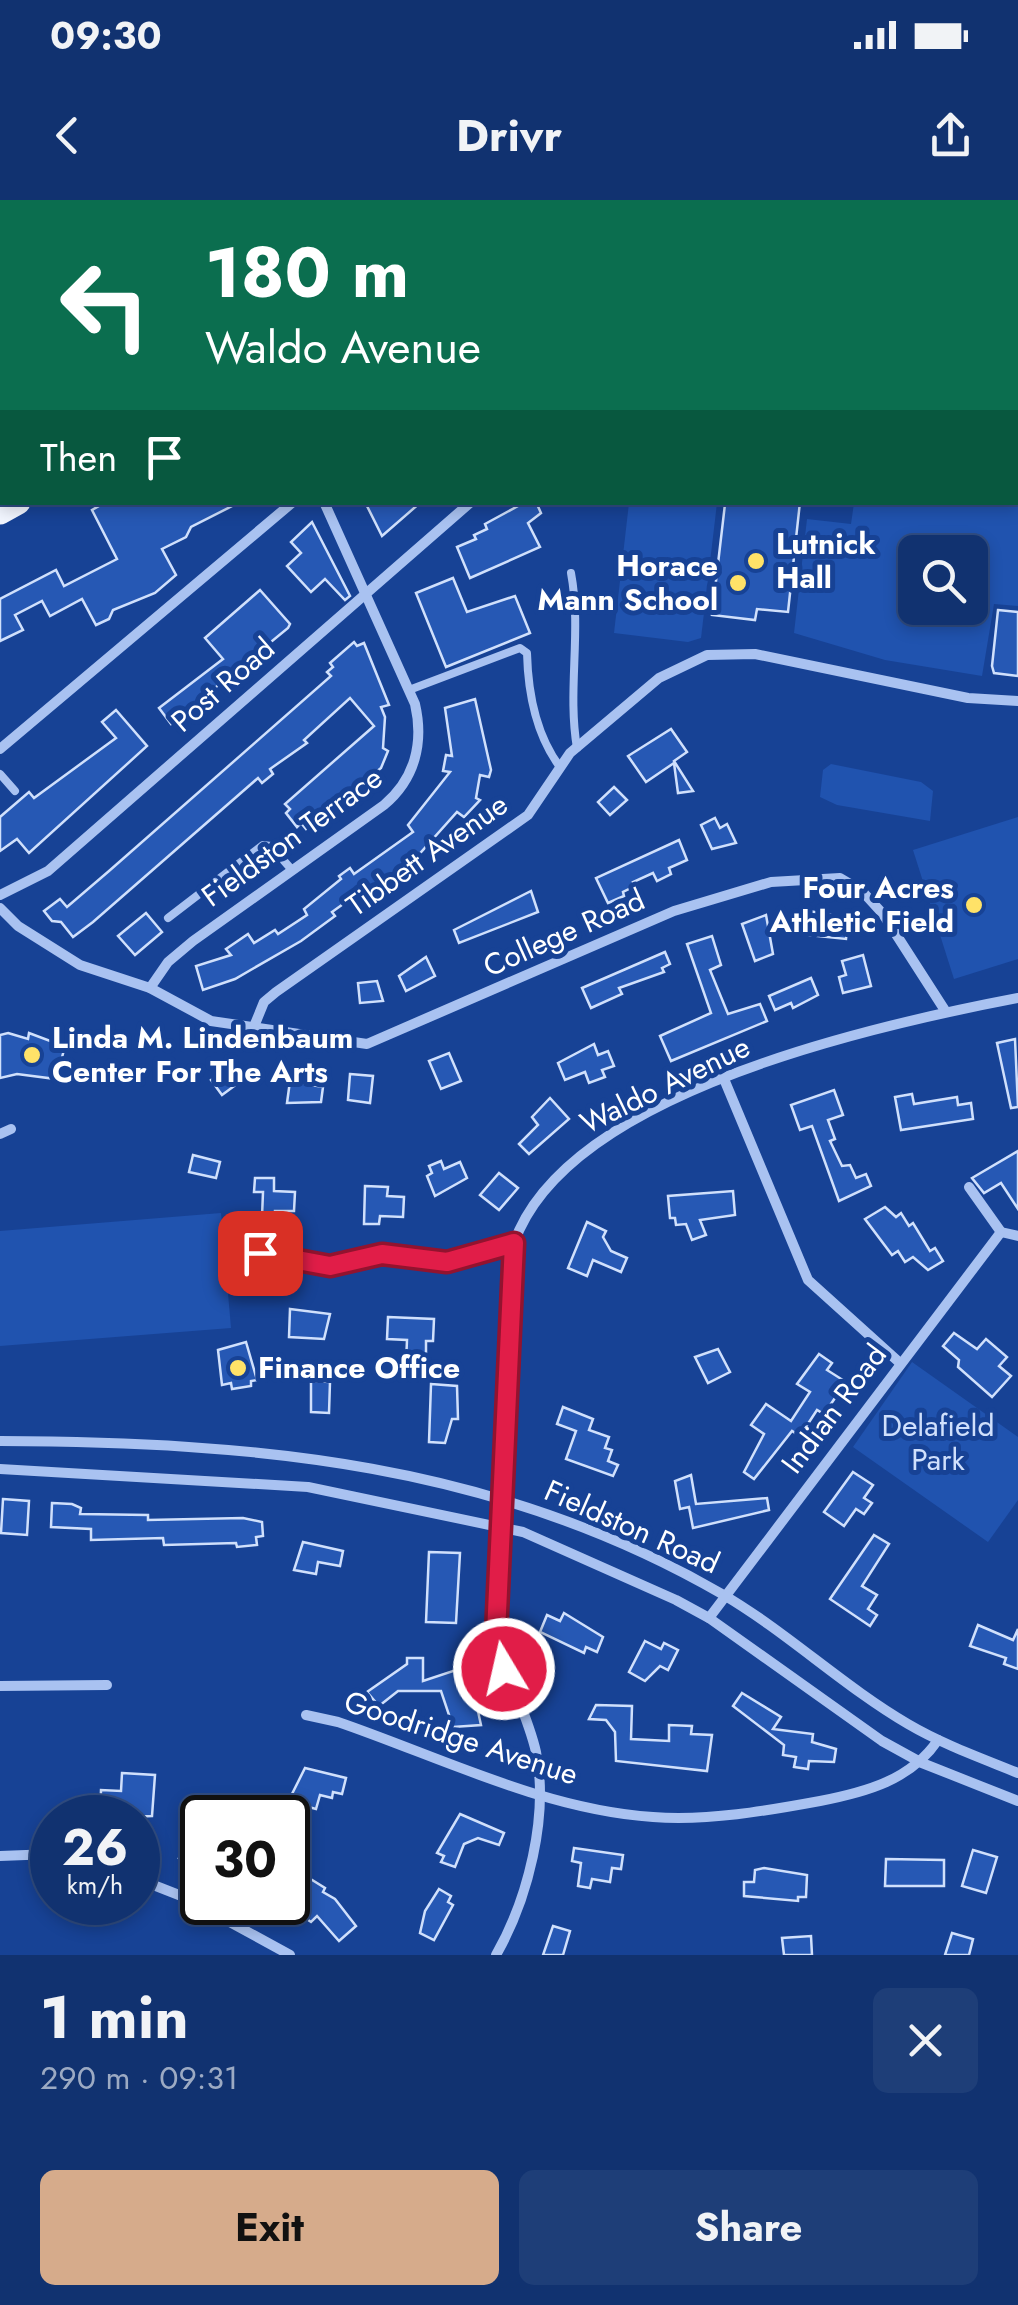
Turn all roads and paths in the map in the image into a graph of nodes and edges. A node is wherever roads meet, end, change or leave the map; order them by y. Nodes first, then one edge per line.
1 (288, 505) edge
2 (325, 505) edge
3 (468, 505) edge
4 (571, 573) dead end
5 (368, 592) junction
6 (409, 690) junction
7 (1018, 701) edge
8 (577, 748) junction
9 (0, 749) edge
10 (560, 768) junction
11 (0, 774) edge
12 (15, 791) dead end
13 (292, 870) junction
14 (0, 895) edge
15 (0, 908) edge
16 (168, 918) dead end
17 (150, 988) junction
18 (1018, 998) edge
19 (946, 1012) junction
20 (253, 1029) junction
21 (724, 1079) junction
22 (969, 1187) dead end
23 (1001, 1232) junction
24 (1018, 1236) edge
25 (514, 1243) junction
26 (260, 1253) dead end
27 (900, 1364) junction
28 (0, 1441) edge
29 (0, 1469) edge
30 (500, 1499) junction
31 (499, 1525) junction
32 (724, 1595) junction
33 (709, 1618) junction
34 (107, 1685) dead end
35 (0, 1686) edge
36 (306, 1716) dead end
37 (938, 1740) junction
38 (922, 1763) junction
39 (1018, 1774) edge
40 (538, 1792) junction
41 (1018, 1801) edge
42 (30, 1855) edge
43 (0, 1856) edge
44 (160, 1888) edge
45 (290, 1955) edge
46 (496, 1955) edge

1 - 9 street
2 - 5 street, Fieldston Terrace
3 - 5 street, Post Road
4 - 8 lane
5 - 6 street, Fieldston Terrace
5 - 14 street, Post Road
6 - 10 lane
6 - 13 street, Fieldston Terrace
7 - 8 street, Tibbett Avenue
8 - 10 street, Tibbett Avenue
10 - 20 street, Tibbett Avenue
11 - 12 lane
13 - 16 lane
13 - 17 street, Fieldston Terrace
15 - 17 street, College Road
17 - 20 street, College Road
18 - 19 street, Waldo Avenue
19 - 20 street, College Road
19 - 21 street, Waldo Avenue
21 - 25 street, Waldo Avenue
21 - 27 street
22 - 23 street
23 - 24 street
23 - 27 street, Indian Road
25 - 26 street
25 - 30 street
27 - 32 street, Indian Road
28 - 30 street, Fieldston Road
29 - 31 street, Fieldston Road
30 - 31 street
30 - 32 street, Fieldston Road
31 - 33 street, Fieldston Road
31 - 40 street
32 - 33 street, Indian Road
32 - 37 street, Fieldston Road
33 - 38 street, Fieldston Road
34 - 35 street
36 - 40 street, Goodridge Avenue
37 - 38 street, Goodridge Avenue
37 - 39 street, Fieldston Road
38 - 40 street, Goodridge Avenue
38 - 41 street, Fieldston Road
40 - 46 street
42 - 43 street
44 - 45 street

